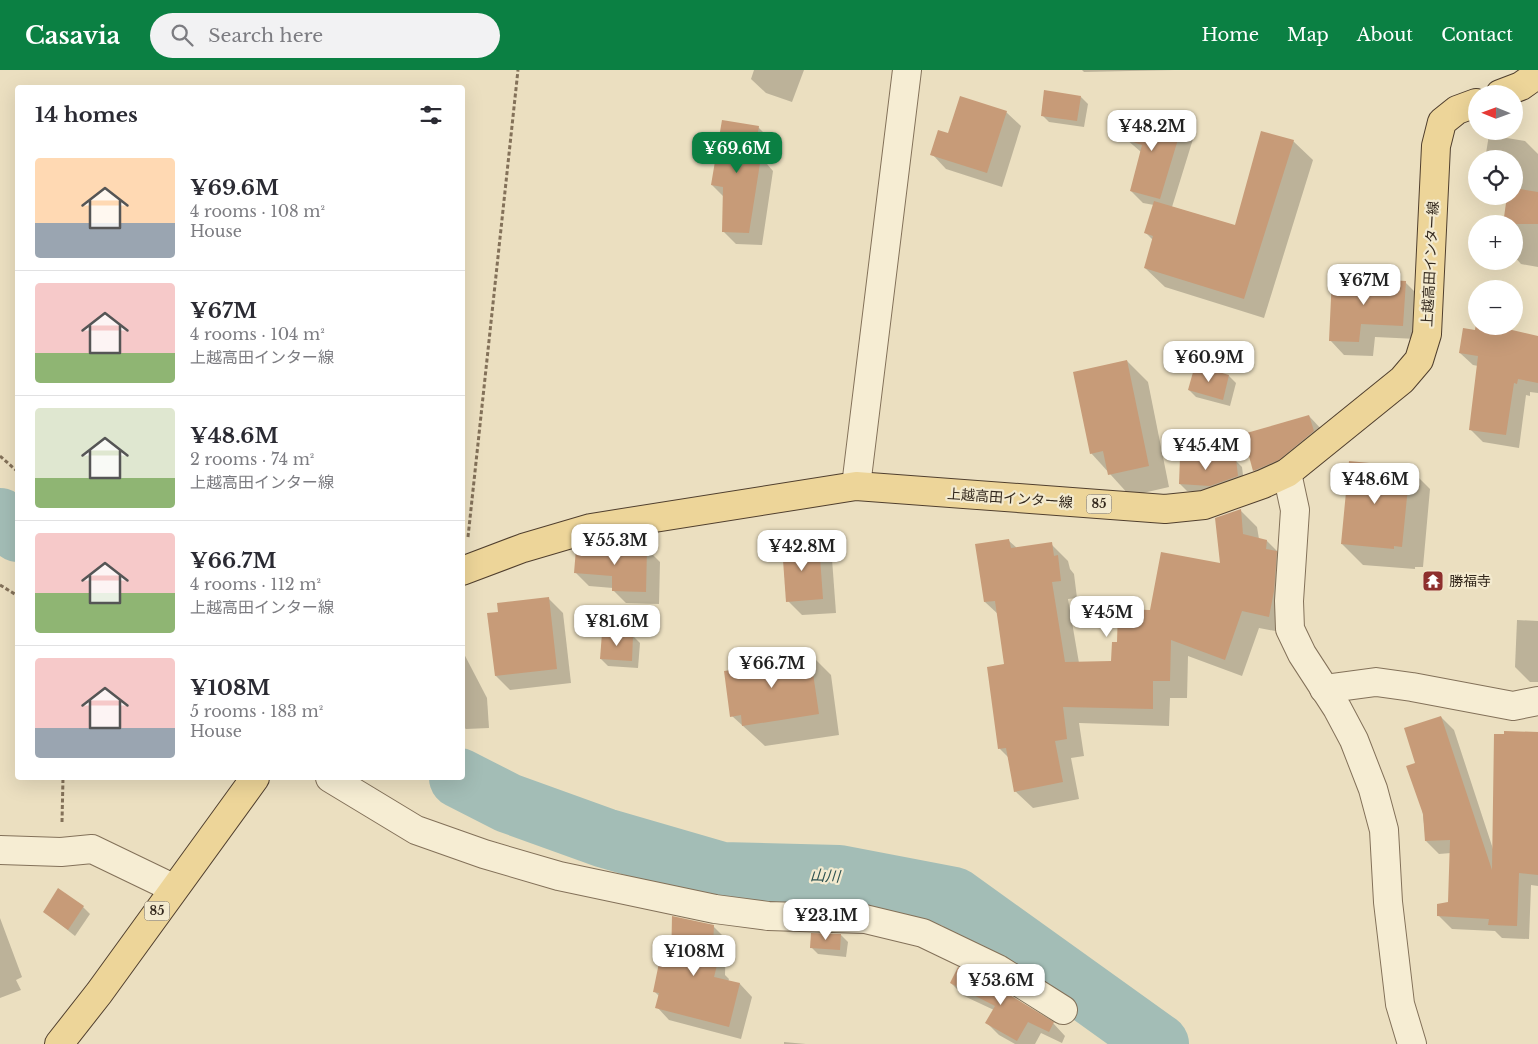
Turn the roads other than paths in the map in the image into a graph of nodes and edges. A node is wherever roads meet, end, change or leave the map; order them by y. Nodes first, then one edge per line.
1 (907, 70) edge
2 (1538, 74) edge
3 (1522, 85) edge
4 (1468, 106) edge
5 (1287, 472) junction
6 (856, 486) junction
7 (465, 570) edge
8 (1324, 689) junction
9 (1538, 701) edge
10 (254, 780) edge
11 (333, 780) edge
12 (0, 850) edge
13 (173, 888) junction
14 (1063, 1010) dead end
15 (58, 1044) edge
16 (1412, 1044) edge

1 - 6 street
2 - 3 main road
4 - 5 main road, 上越高田インター線 / 85
5 - 6 main road, 上越高田インター線 / 85
5 - 8 street
6 - 7 main road, 上越高田インター線 / 85
8 - 9 street
8 - 16 street
10 - 13 main road, 85
11 - 14 street
12 - 13 street
13 - 15 main road, 85

